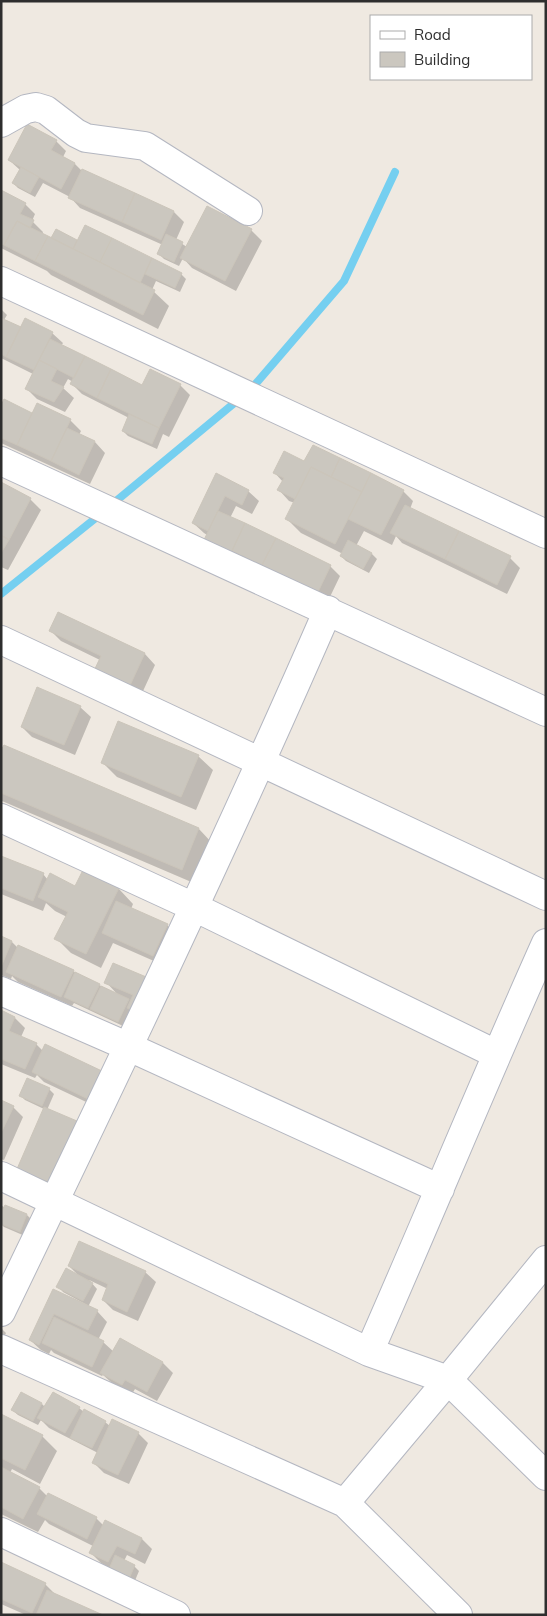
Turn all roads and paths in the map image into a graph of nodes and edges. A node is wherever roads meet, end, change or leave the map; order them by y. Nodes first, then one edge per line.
1 (1, 123) edge
2 (248, 211) dead end
3 (1, 281) edge
4 (1, 462) edge
5 (546, 534) edge
6 (328, 610) junction
7 (1, 640) edge
8 (546, 712) edge
9 (262, 762) junction
10 (1, 818) edge
11 (546, 896) edge
12 (194, 907) junction
13 (546, 944) edge
14 (1, 991) edge
15 (129, 1047) junction
16 (496, 1054) junction
17 (1, 1176) edge
18 (440, 1189) junction
19 (55, 1200) junction
20 (546, 1260) edge
21 (1, 1312) edge
22 (1, 1350) edge
23 (369, 1352) junction
24 (448, 1380) junction
25 (546, 1476) edge
26 (345, 1503) junction
27 (1, 1532) edge
28 (176, 1615) edge
29 (458, 1615) edge

1 - 2 street
3 - 5 street
4 - 6 street
6 - 8 street
6 - 9 street
7 - 9 street
9 - 11 street
9 - 12 street
10 - 12 street
12 - 15 street
12 - 16 street
13 - 16 street
14 - 15 street
15 - 18 street
15 - 19 street
16 - 18 street
17 - 19 street
18 - 23 street
19 - 21 street
19 - 23 street
20 - 24 street
22 - 26 street
23 - 24 street
24 - 25 street
24 - 26 street
26 - 29 street
27 - 28 street

